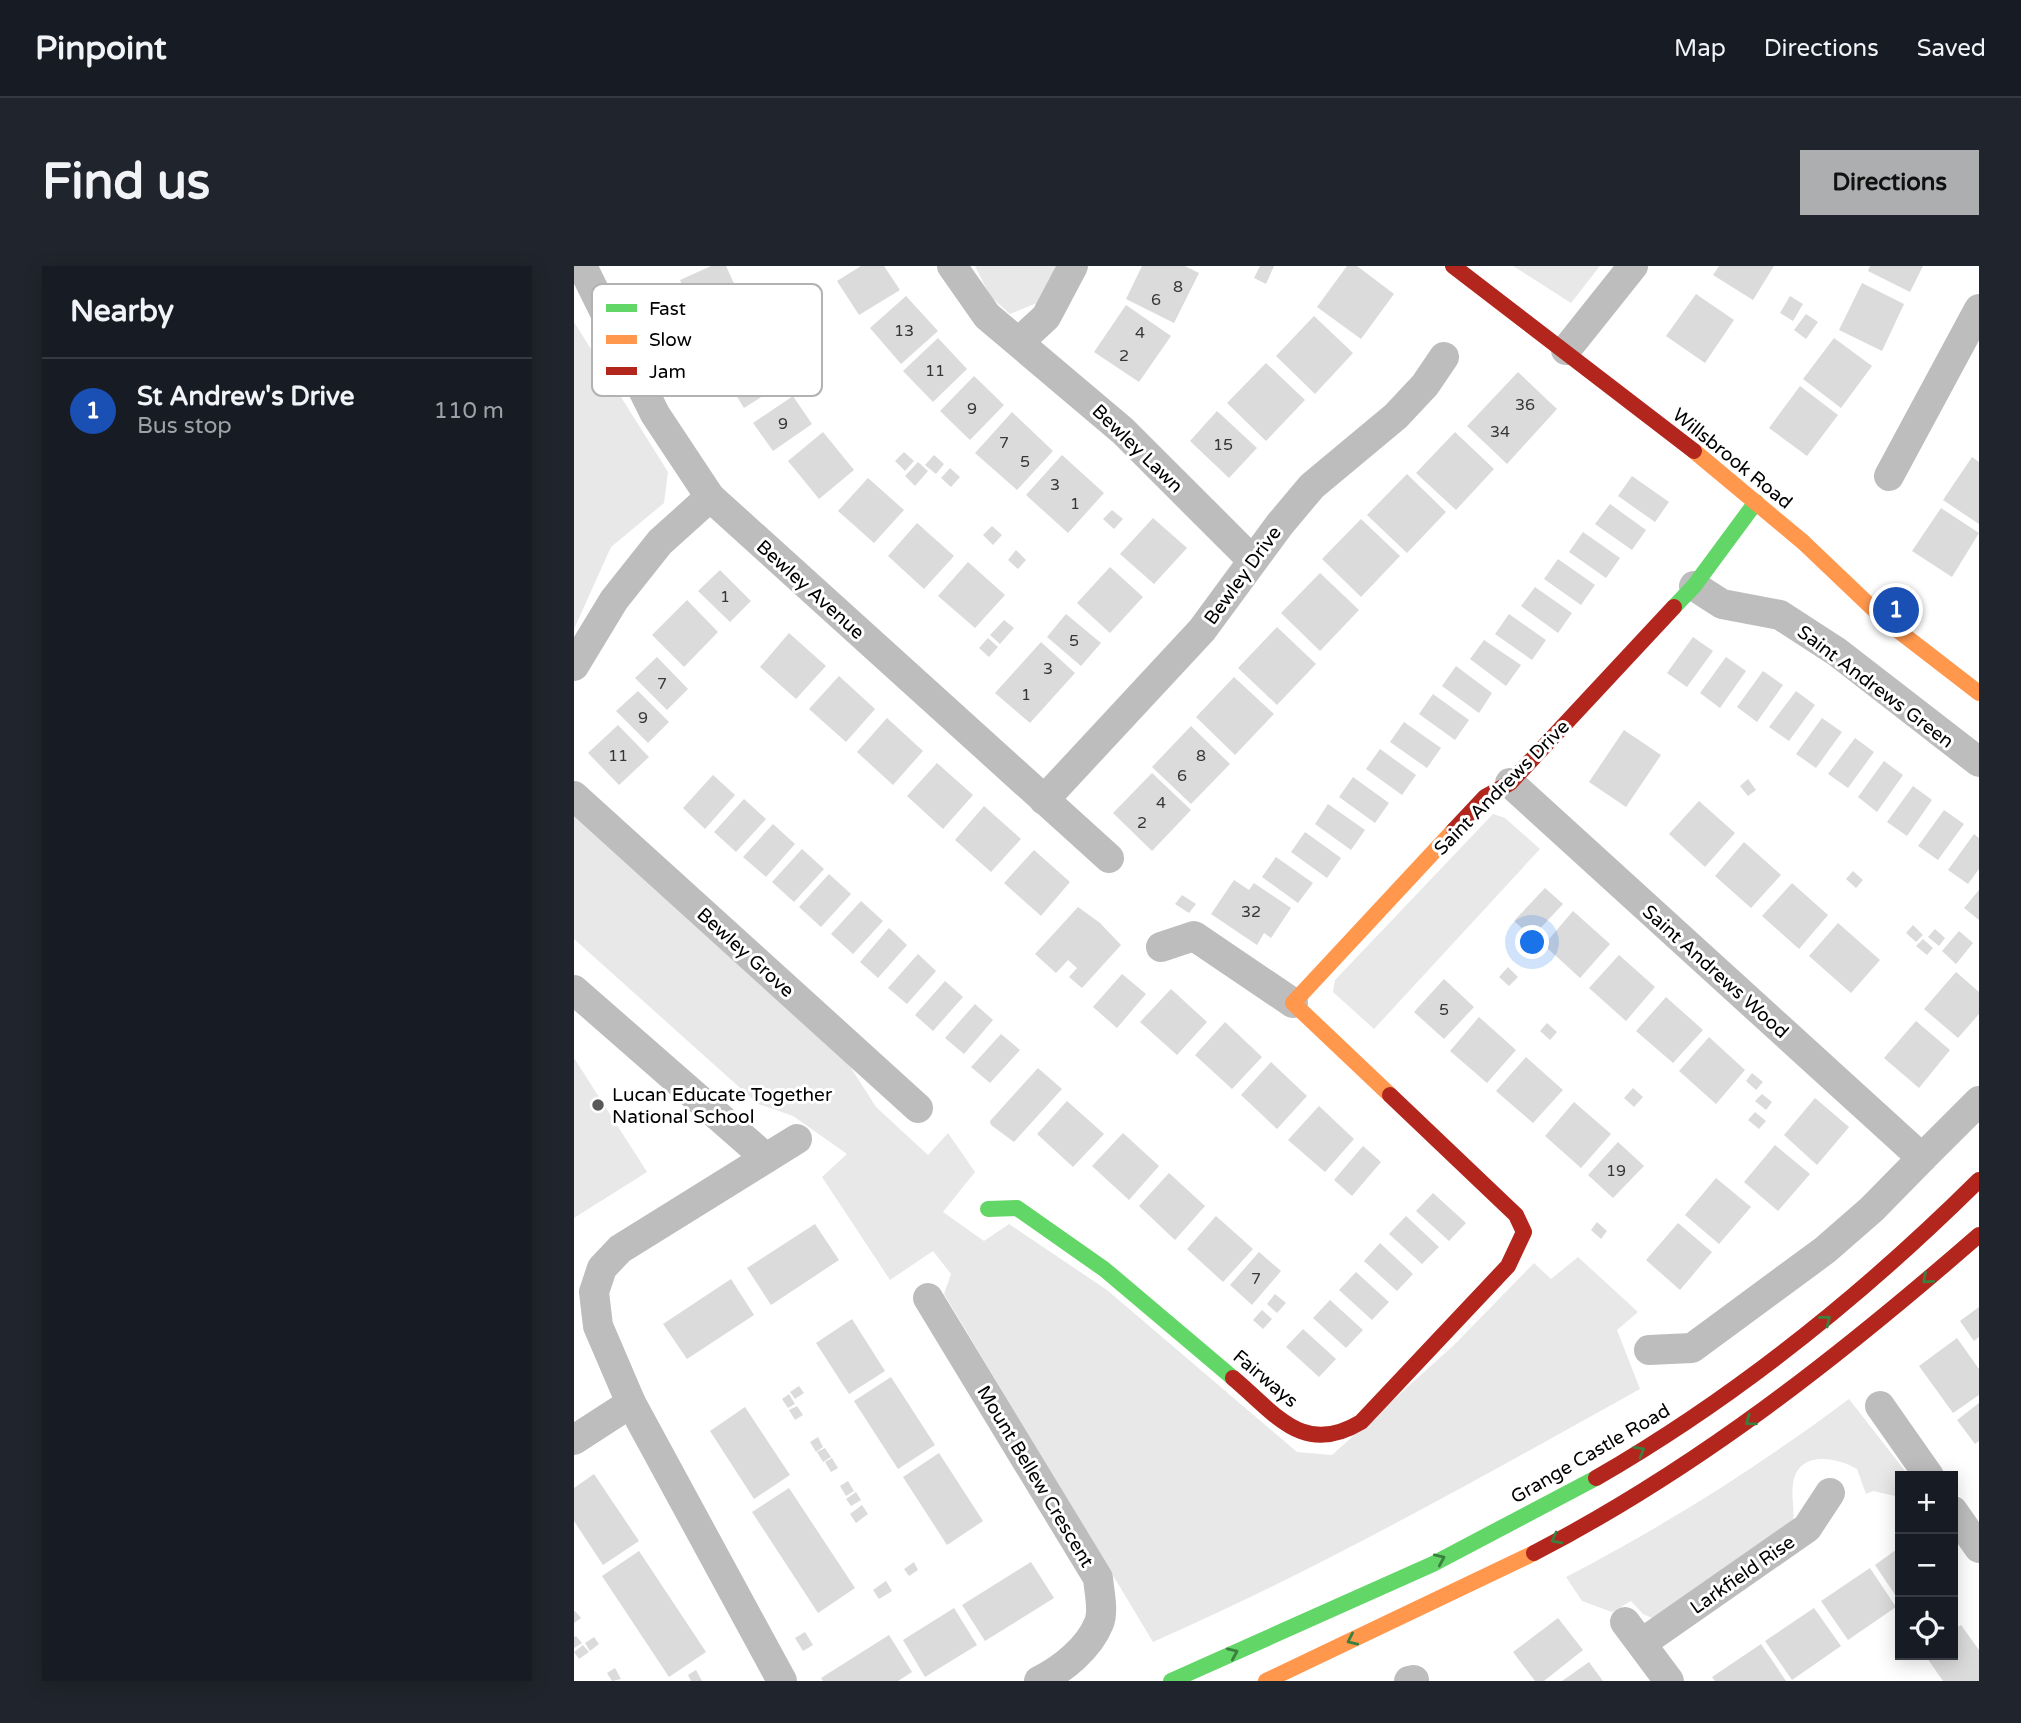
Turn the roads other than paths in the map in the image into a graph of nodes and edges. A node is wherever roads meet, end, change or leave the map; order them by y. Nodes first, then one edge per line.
1 (582, 266) edge
2 (952, 266) edge
3 (1073, 266) edge
4 (1453, 266) edge
5 (1633, 266) edge
6 (592, 286) edge
7 (1979, 309) edge
8 (1020, 341) junction
9 (1566, 350) junction
10 (1444, 357) dead end
11 (646, 396) edge
12 (1889, 476) dead end
13 (710, 497) junction
14 (1756, 502) junction
15 (1252, 560) junction
16 (1694, 586) junction
17 (1897, 630) junction
18 (574, 666) edge
19 (1979, 674) edge
20 (1979, 693) edge
21 (1979, 762) edge
22 (1510, 783) junction
23 (574, 796) edge
24 (1044, 800) junction
25 (1109, 858) dead end
26 (1161, 947) dead end
27 (574, 990) edge
28 (1293, 1003) junction
29 (1979, 1101) edge
30 (918, 1108) dead end
31 (797, 1139) dead end
32 (766, 1158) junction
33 (1922, 1158) junction
34 (1979, 1180) edge
35 (988, 1209) dead end
36 (1979, 1235) edge
37 (928, 1298) dead end
38 (1649, 1350) dead end
39 (631, 1403) junction
40 (1880, 1406) dead end
41 (574, 1440) edge
42 (1925, 1471) edge
43 (1830, 1493) dead end
44 (1958, 1518) edge
45 (1979, 1548) edge
46 (782, 1681) edge
47 (1040, 1681) edge
48 (1171, 1681) edge
49 (1266, 1681) edge
50 (1669, 1681) edge

1 - 6 street, Bewley Avenue
2 - 8 street, Bewley Lawn
3 - 8 street
4 - 9 street, Willsbrook Road
5 - 9 street
7 - 12 street
8 - 15 street, Bewley Lawn
9 - 14 street, Willsbrook Road
10 - 15 street, Bewley Drive
11 - 13 street, Bewley Avenue
13 - 18 street
13 - 24 street, Bewley Avenue
14 - 16 street, Saint Andrews Drive
14 - 17 street, Willsbrook Road
15 - 24 street, Bewley Drive
16 - 21 street, Saint Andrews Green
16 - 22 street, Saint Andrews Drive
17 - 19 street
17 - 20 street, Willsbrook Road
22 - 28 street, Saint Andrews Drive
22 - 33 street, Saint Andrews Wood
23 - 30 street, Bewley Grove
24 - 25 street, Bewley Avenue
26 - 28 street
27 - 32 street
28 - 35 street, Fairways
29 - 33 street
31 - 32 street
32 - 39 street
33 - 38 street
48 -> 34 street, Grange Castle Road
36 -> 49 street
37 - 47 street, Mount Bellew Crescent
39 - 41 street
39 - 46 street
40 - 42 street
43 - 50 street, Larkfield Rise
44 - 45 street

